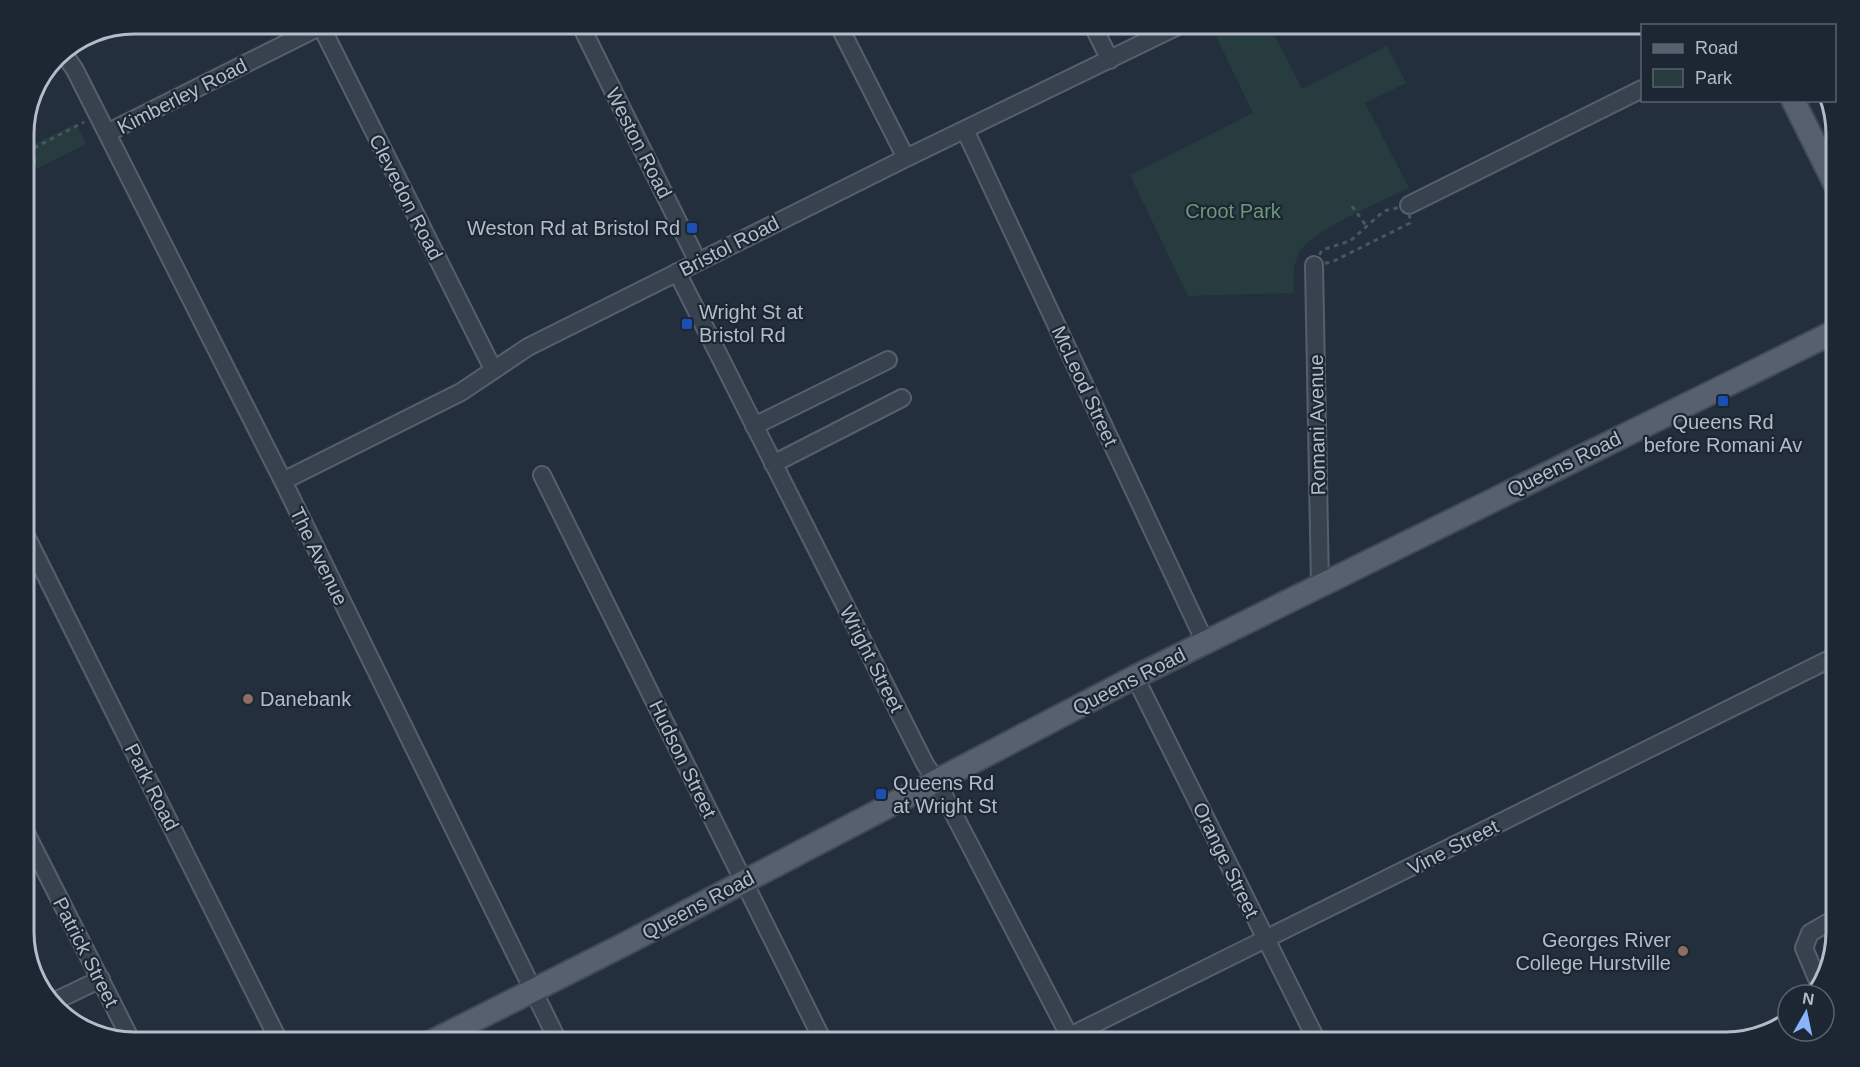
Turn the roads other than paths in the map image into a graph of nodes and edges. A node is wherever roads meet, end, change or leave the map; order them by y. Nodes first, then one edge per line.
1 (302, 34) edge
2 (325, 34) edge
3 (584, 34) edge
4 (843, 34) edge
5 (1097, 34) edge
6 (1162, 34) edge
7 (71, 57) edge
8 (68, 59) edge
9 (1110, 60) junction
10 (75, 70) junction
11 (1641, 89) edge
12 (1794, 102) edge
13 (965, 130) junction
14 (107, 133) junction
15 (906, 158) junction
16 (1825, 164) edge
17 (1409, 205) road end
18 (698, 262) junction
19 (1314, 265) road end
20 (676, 272) junction
21 (1825, 336) edge
22 (888, 360) dead end
23 (493, 369) junction
24 (902, 398) dead end
25 (754, 426) junction
26 (773, 465) junction
27 (542, 475) dead end
28 (283, 481) junction
29 (35, 554) edge
30 (1320, 586) junction
31 (1205, 642) junction
32 (1826, 661) edge
33 (1135, 677) junction
34 (936, 780) junction
35 (35, 850) edge
36 (743, 881) junction
37 (1826, 924) edge
38 (1266, 940) junction
39 (1816, 976) edge
40 (101, 979) junction
41 (533, 990) junction
42 (60, 999) edge
43 (127, 1032) edge
44 (274, 1032) edge
45 (451, 1032) edge
46 (554, 1032) edge
47 (818, 1032) edge
48 (1068, 1032) edge
49 (1086, 1032) edge
50 (1312, 1032) edge

1 - 14 street, Kimberley Road
2 - 23 street, Clevedon Road
3 - 18 street, Weston Road
4 - 15 street
5 - 9 street
6 - 9 street, Bristol Road
7 - 10 street, The Avenue
8 - 10 street, The Avenue
9 - 13 street, Bristol Road
10 - 14 street, The Avenue
11 - 17 street
12 - 16 main road
13 - 15 street, Bristol Road
13 - 31 street, McLeod Street
14 - 28 street, The Avenue
15 - 18 street, Bristol Road
18 - 20 street, Bristol Road
19 - 30 street, Romani Avenue
20 - 23 street, Bristol Road
20 - 25 street, Wright Street
21 - 30 main road, Queens Road
22 - 25 street
23 - 28 street, Bristol Road
24 - 26 street
25 - 26 street, Wright Street
26 - 34 street, Wright Street
27 - 36 street, Hudson Street
28 - 41 street, The Avenue
29 - 44 street, Park Road
30 - 31 main road, Queens Road
31 - 33 main road, Queens Road
32 - 38 street, Vine Street
33 - 34 main road, Queens Road
33 - 38 street, Orange Street
34 - 36 main road, Queens Road
34 - 48 street, Wright Street
35 - 40 street, Patrick Street
36 - 41 main road, Queens Road
36 - 47 street, Hudson Street
37 - 39 street
38 - 49 street, Vine Street
38 - 50 street, Orange Street
40 - 42 street
40 - 43 street, Patrick Street
41 - 45 main road, Queens Road
41 - 46 street, The Avenue

